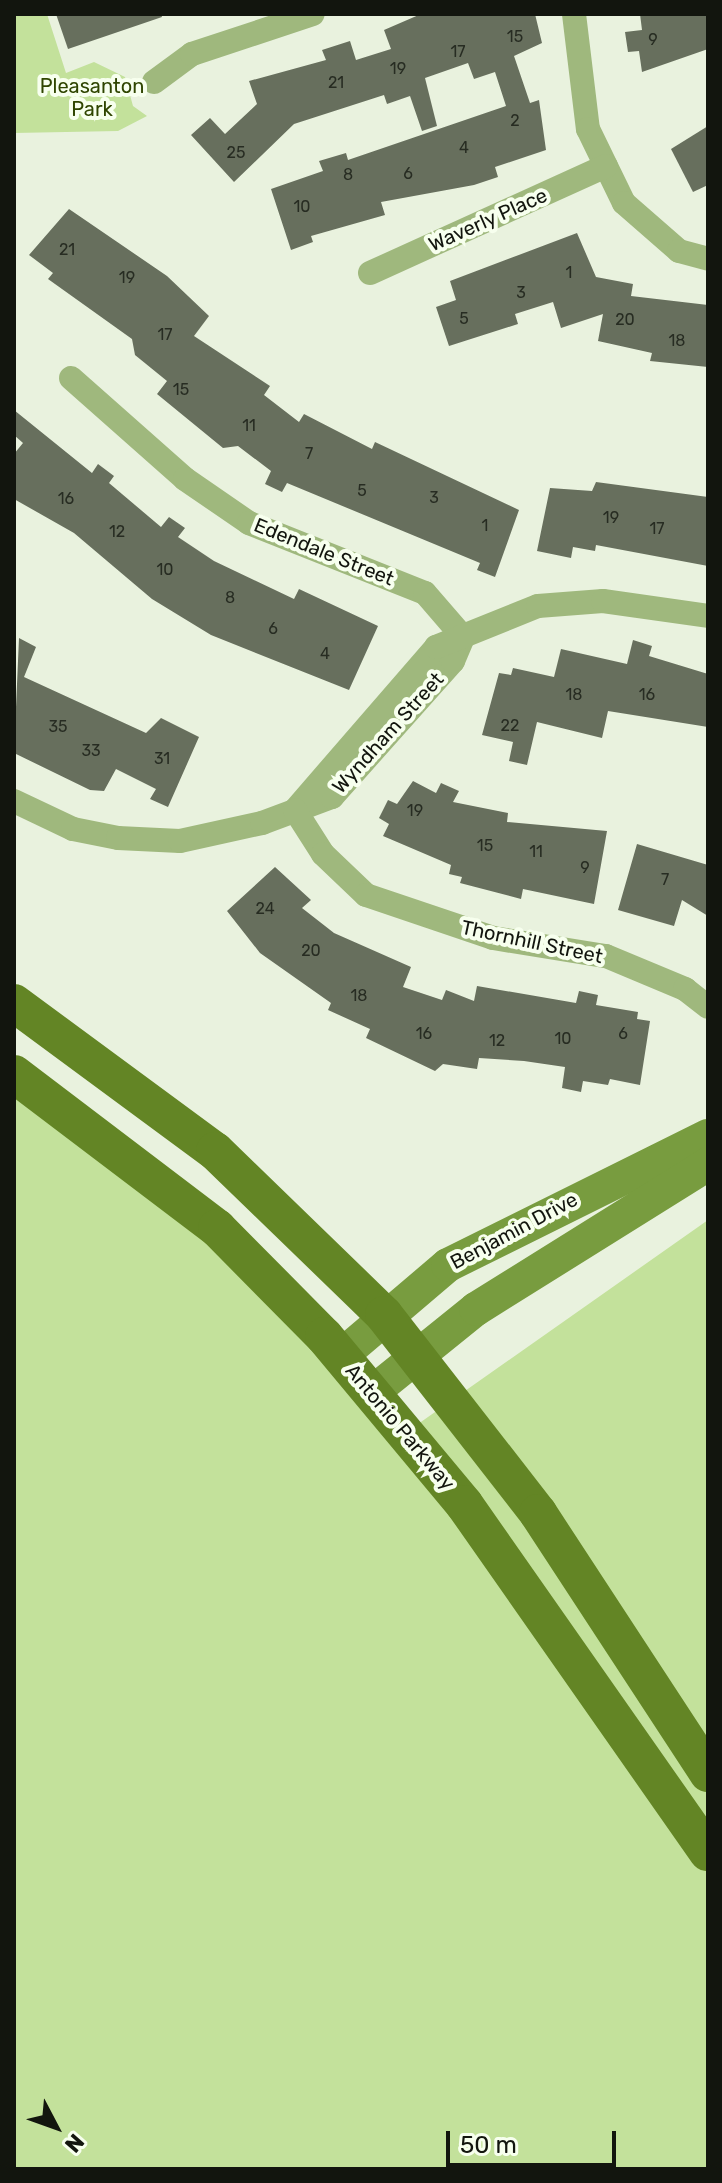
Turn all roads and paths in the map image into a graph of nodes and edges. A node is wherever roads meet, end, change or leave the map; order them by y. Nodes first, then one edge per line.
1 (313, 14) edge
2 (574, 14) edge
3 (154, 82) dead end
4 (606, 166) junction
5 (706, 257) edge
6 (370, 273) dead end
7 (71, 378) dead end
8 (708, 616) edge
9 (463, 637) junction
10 (14, 801) edge
11 (295, 810) junction
12 (14, 1003) edge
13 (708, 1007) edge
14 (14, 1074) edge
15 (708, 1136) edge
16 (708, 1164) edge
17 (384, 1315) junction
18 (416, 1355) junction
19 (341, 1356) junction
20 (373, 1392) junction
21 (708, 1773) edge
22 (708, 1852) edge

1 - 3 street
2 - 4 street
4 - 5 street
4 - 6 street, Waverly Place
7 - 9 street, Edendale Street
8 - 9 street
9 - 11 street, Wyndham Street
10 - 11 street, Wyndham Street
11 - 13 street, Thornhill Street
12 - 17 main road
14 - 19 main road, Antonio Parkway
15 - 17 main road, Benjamin Drive
16 - 18 main road
17 - 18 main road
17 - 19 main road, Benjamin Drive
18 - 20 main road
18 - 21 main road
19 - 20 main road, Antonio Parkway
20 - 22 main road, Antonio Parkway

